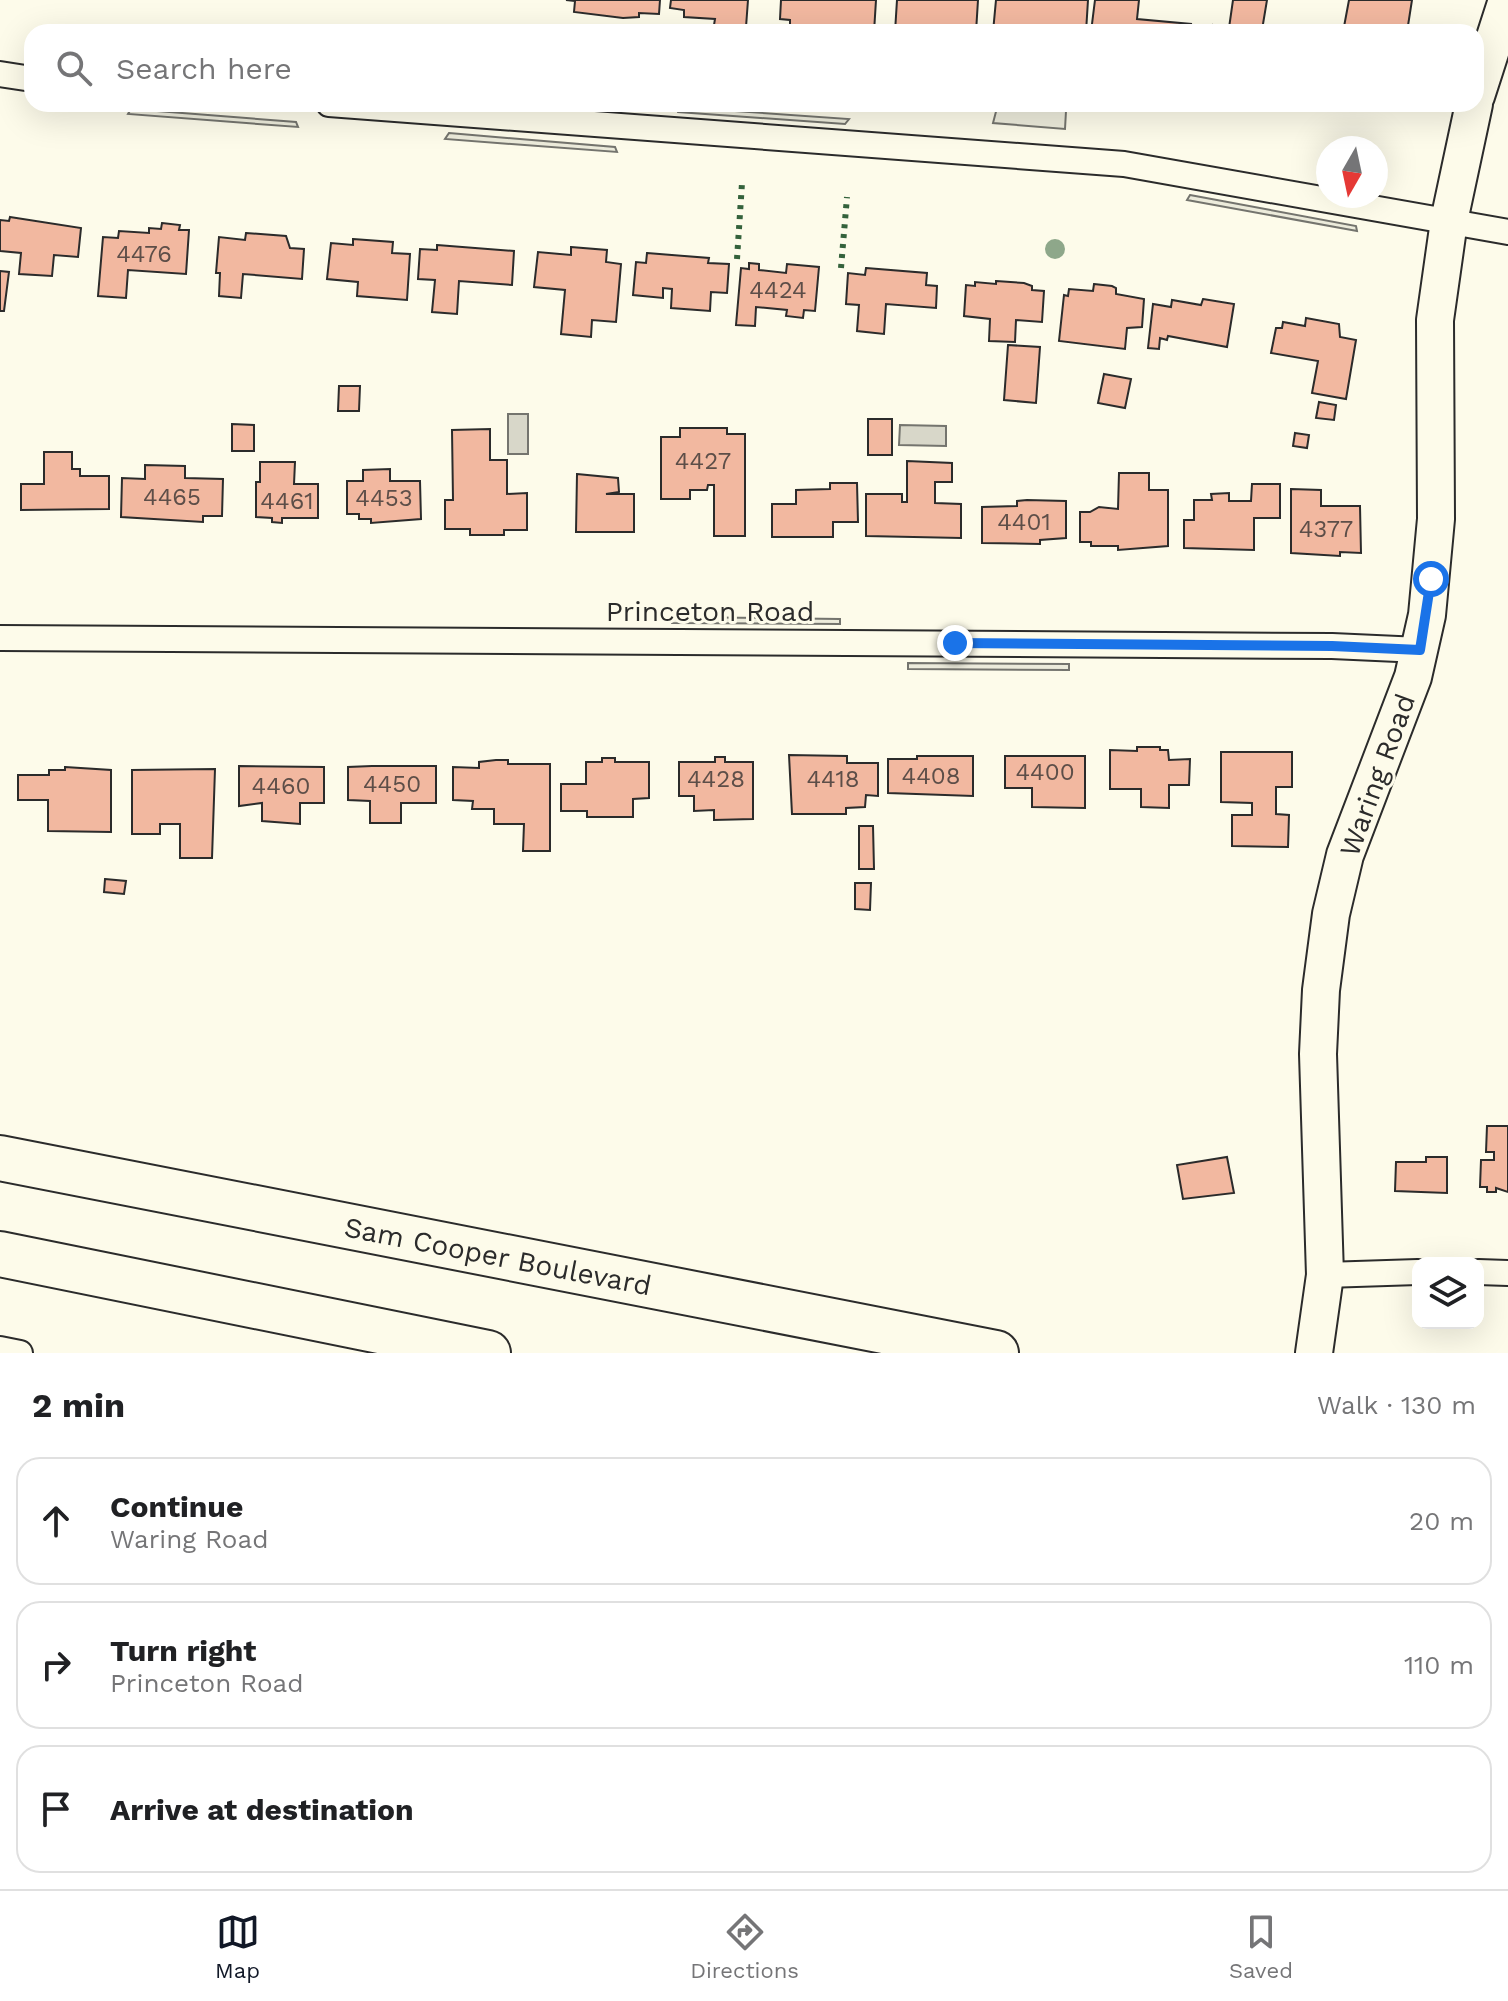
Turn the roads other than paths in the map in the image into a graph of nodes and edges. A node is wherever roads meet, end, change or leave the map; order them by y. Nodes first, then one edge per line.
1 (1507, 0) edge
2 (1484, 71) edge
3 (0, 74) edge
4 (24, 78) edge
5 (435, 112) edge
6 (1472, 112) edge
7 (1449, 221) junction
8 (1508, 232) edge
9 (0, 638) edge
10 (1420, 650) junction
11 (0, 1158) edge
12 (0, 1254) edge
13 (1412, 1272) edge
14 (1484, 1272) edge
15 (1508, 1273) edge
16 (1325, 1275) junction
17 (0, 1349) edge
18 (20, 1353) edge
19 (488, 1353) edge
20 (996, 1353) edge
21 (1314, 1353) edge

1 - 2 main road
3 - 4 street
5 - 7 street
6 - 7 main road, Waring Road
7 - 8 street
7 - 10 main road, Waring Road
9 - 10 street, Princeton Road
10 - 16 main road, Waring Road
11 - 20 highway, Sam Cooper Boulevard
12 - 19 highway
13 - 16 street
14 - 15 street
16 - 21 main road, Waring Road
17 - 18 street

